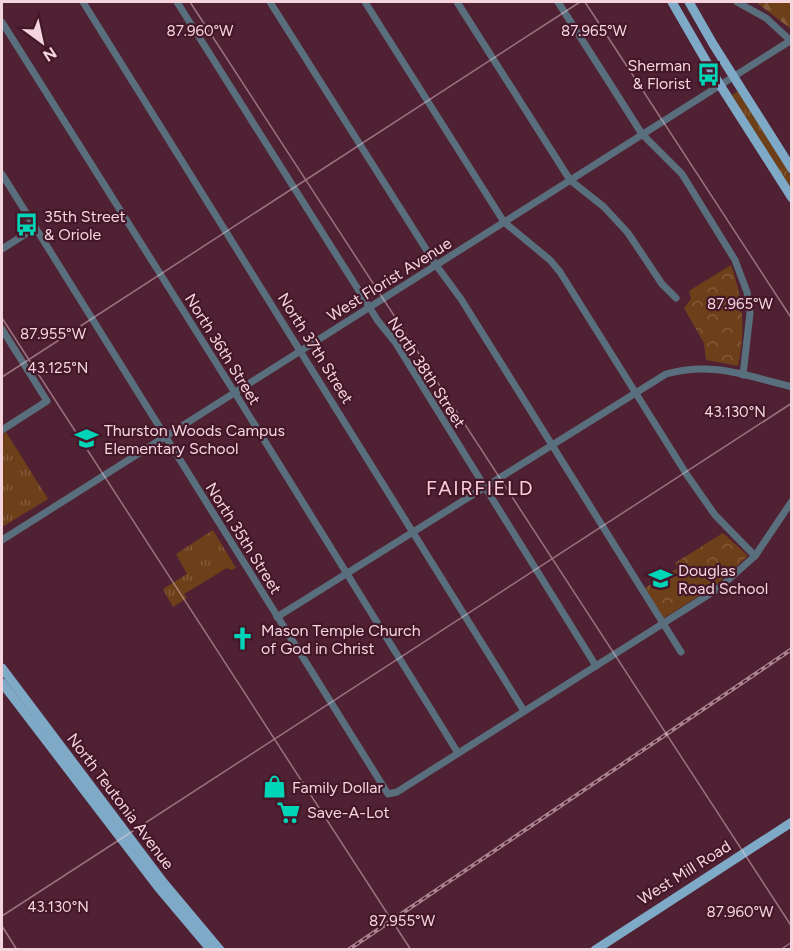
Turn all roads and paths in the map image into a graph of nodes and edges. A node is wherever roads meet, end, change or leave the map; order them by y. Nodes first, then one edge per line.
1 (83, 2) edge
2 (177, 2) edge
3 (270, 2) edge
4 (365, 2) edge
5 (457, 2) edge
6 (558, 2) edge
7 (672, 2) edge
8 (689, 2) edge
9 (736, 2) edge
10 (2, 22) edge
11 (791, 41) edge
12 (733, 77) junction
13 (720, 85) junction
14 (642, 134) junction
15 (792, 169) edge
16 (2, 174) edge
17 (570, 180) junction
18 (792, 198) edge
19 (504, 222) junction
20 (35, 228) junction
21 (2, 249) edge
22 (436, 265) junction
23 (676, 298) dead end
24 (370, 307) junction
25 (2, 328) edge
26 (301, 351) junction
27 (743, 375) junction
28 (792, 387) edge
29 (636, 391) junction
30 (235, 393) junction
31 (2, 430) edge
32 (166, 436) junction
33 (550, 445) junction
34 (484, 488) junction
35 (792, 501) edge
36 (415, 531) junction
37 (2, 540) edge
38 (755, 556) junction
39 (348, 573) junction
40 (277, 617) junction
41 (662, 624) junction
42 (681, 652) dead end
43 (596, 666) junction
44 (2, 668) edge
45 (2, 683) edge
46 (525, 711) junction
47 (458, 753) junction
48 (792, 822) edge
49 (211, 950) edge
50 (220, 950) edge
51 (595, 950) edge

1 - 26 street, North 37th Street
2 - 24 street, North 38th Street
3 - 22 street
4 - 19 street
5 - 17 street
6 - 14 street
7 - 13 main road
8 - 12 main road
9 - 11 street
10 - 30 street, North 36th Street
11 - 12 street, West Florist Avenue
12 - 13 street, West Florist Avenue
12 - 15 main road
13 - 14 street, West Florist Avenue
13 - 18 main road
14 - 17 street, West Florist Avenue
14 - 27 street
16 - 20 street, North 35th Street
17 - 19 street, West Florist Avenue
17 - 23 street
19 - 22 street, West Florist Avenue
19 - 29 street
20 - 21 street
20 - 32 street, North 35th Street
22 - 24 street, West Florist Avenue
22 - 33 street
24 - 26 street, West Florist Avenue
24 - 34 street, North 38th Street
25 - 31 street
26 - 30 street, West Florist Avenue
26 - 36 street, North 37th Street
27 - 28 street
27 - 29 street
29 - 33 street
29 - 38 street
30 - 32 street, West Florist Avenue
30 - 39 street, North 36th Street
32 - 37 street, West Florist Avenue
32 - 40 street, North 35th Street
33 - 34 street
33 - 41 street
34 - 36 street
34 - 43 street, North 38th Street
35 - 38 street
36 - 39 street
36 - 46 street, North 37th Street
38 - 41 street
39 - 40 street
39 - 47 street, North 36th Street
40 - 47 street, North 35th Street
41 - 42 street
41 - 43 street
43 - 46 street
44 - 50 main road, North Teutonia Avenue
45 - 49 main road, North Teutonia Avenue
46 - 47 street
48 - 51 main road, West Mill Road

